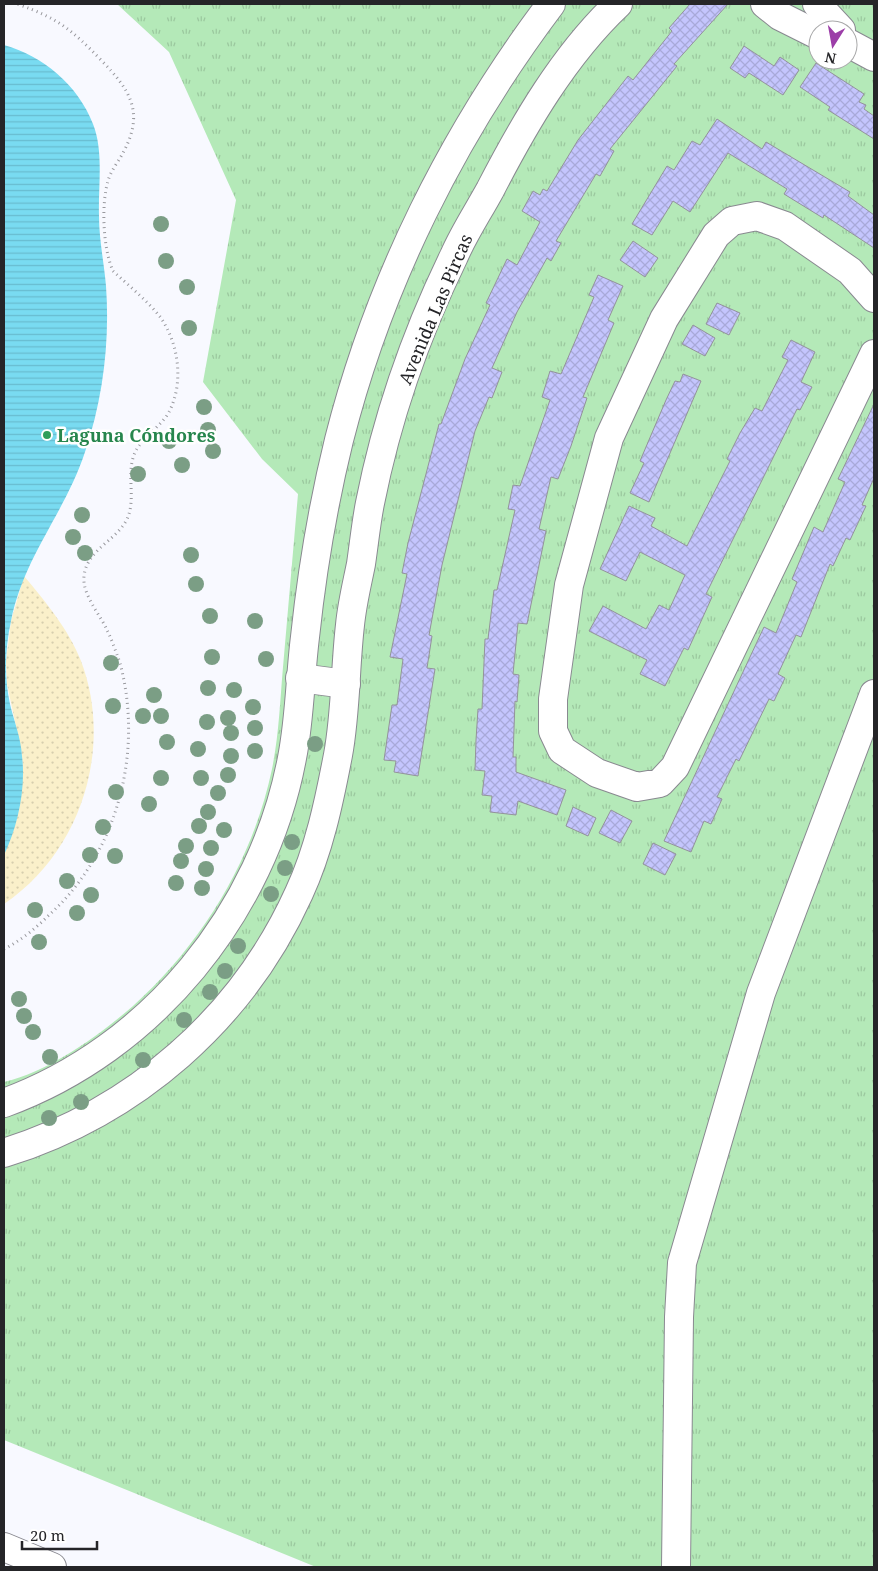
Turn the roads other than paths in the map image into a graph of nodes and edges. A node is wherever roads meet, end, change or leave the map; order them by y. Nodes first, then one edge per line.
1 (551, 4) edge
2 (618, 4) edge
3 (765, 4) edge
4 (817, 4) edge
5 (832, 20) edge
6 (808, 29) edge
7 (874, 298) edge
8 (874, 354) edge
9 (300, 678) junction
10 (346, 684) junction
11 (874, 694) edge
12 (4, 1102) edge
13 (4, 1153) edge
14 (4, 1547) edge
15 (52, 1567) edge
16 (676, 1567) edge

1 - 9 street
2 - 10 street, Avenida Las Pircas
3 - 6 street
4 - 5 street
7 - 8 street
9 - 10 street
9 - 12 street
10 - 13 street, Avenida Las Pircas
11 - 16 street
14 - 15 street

